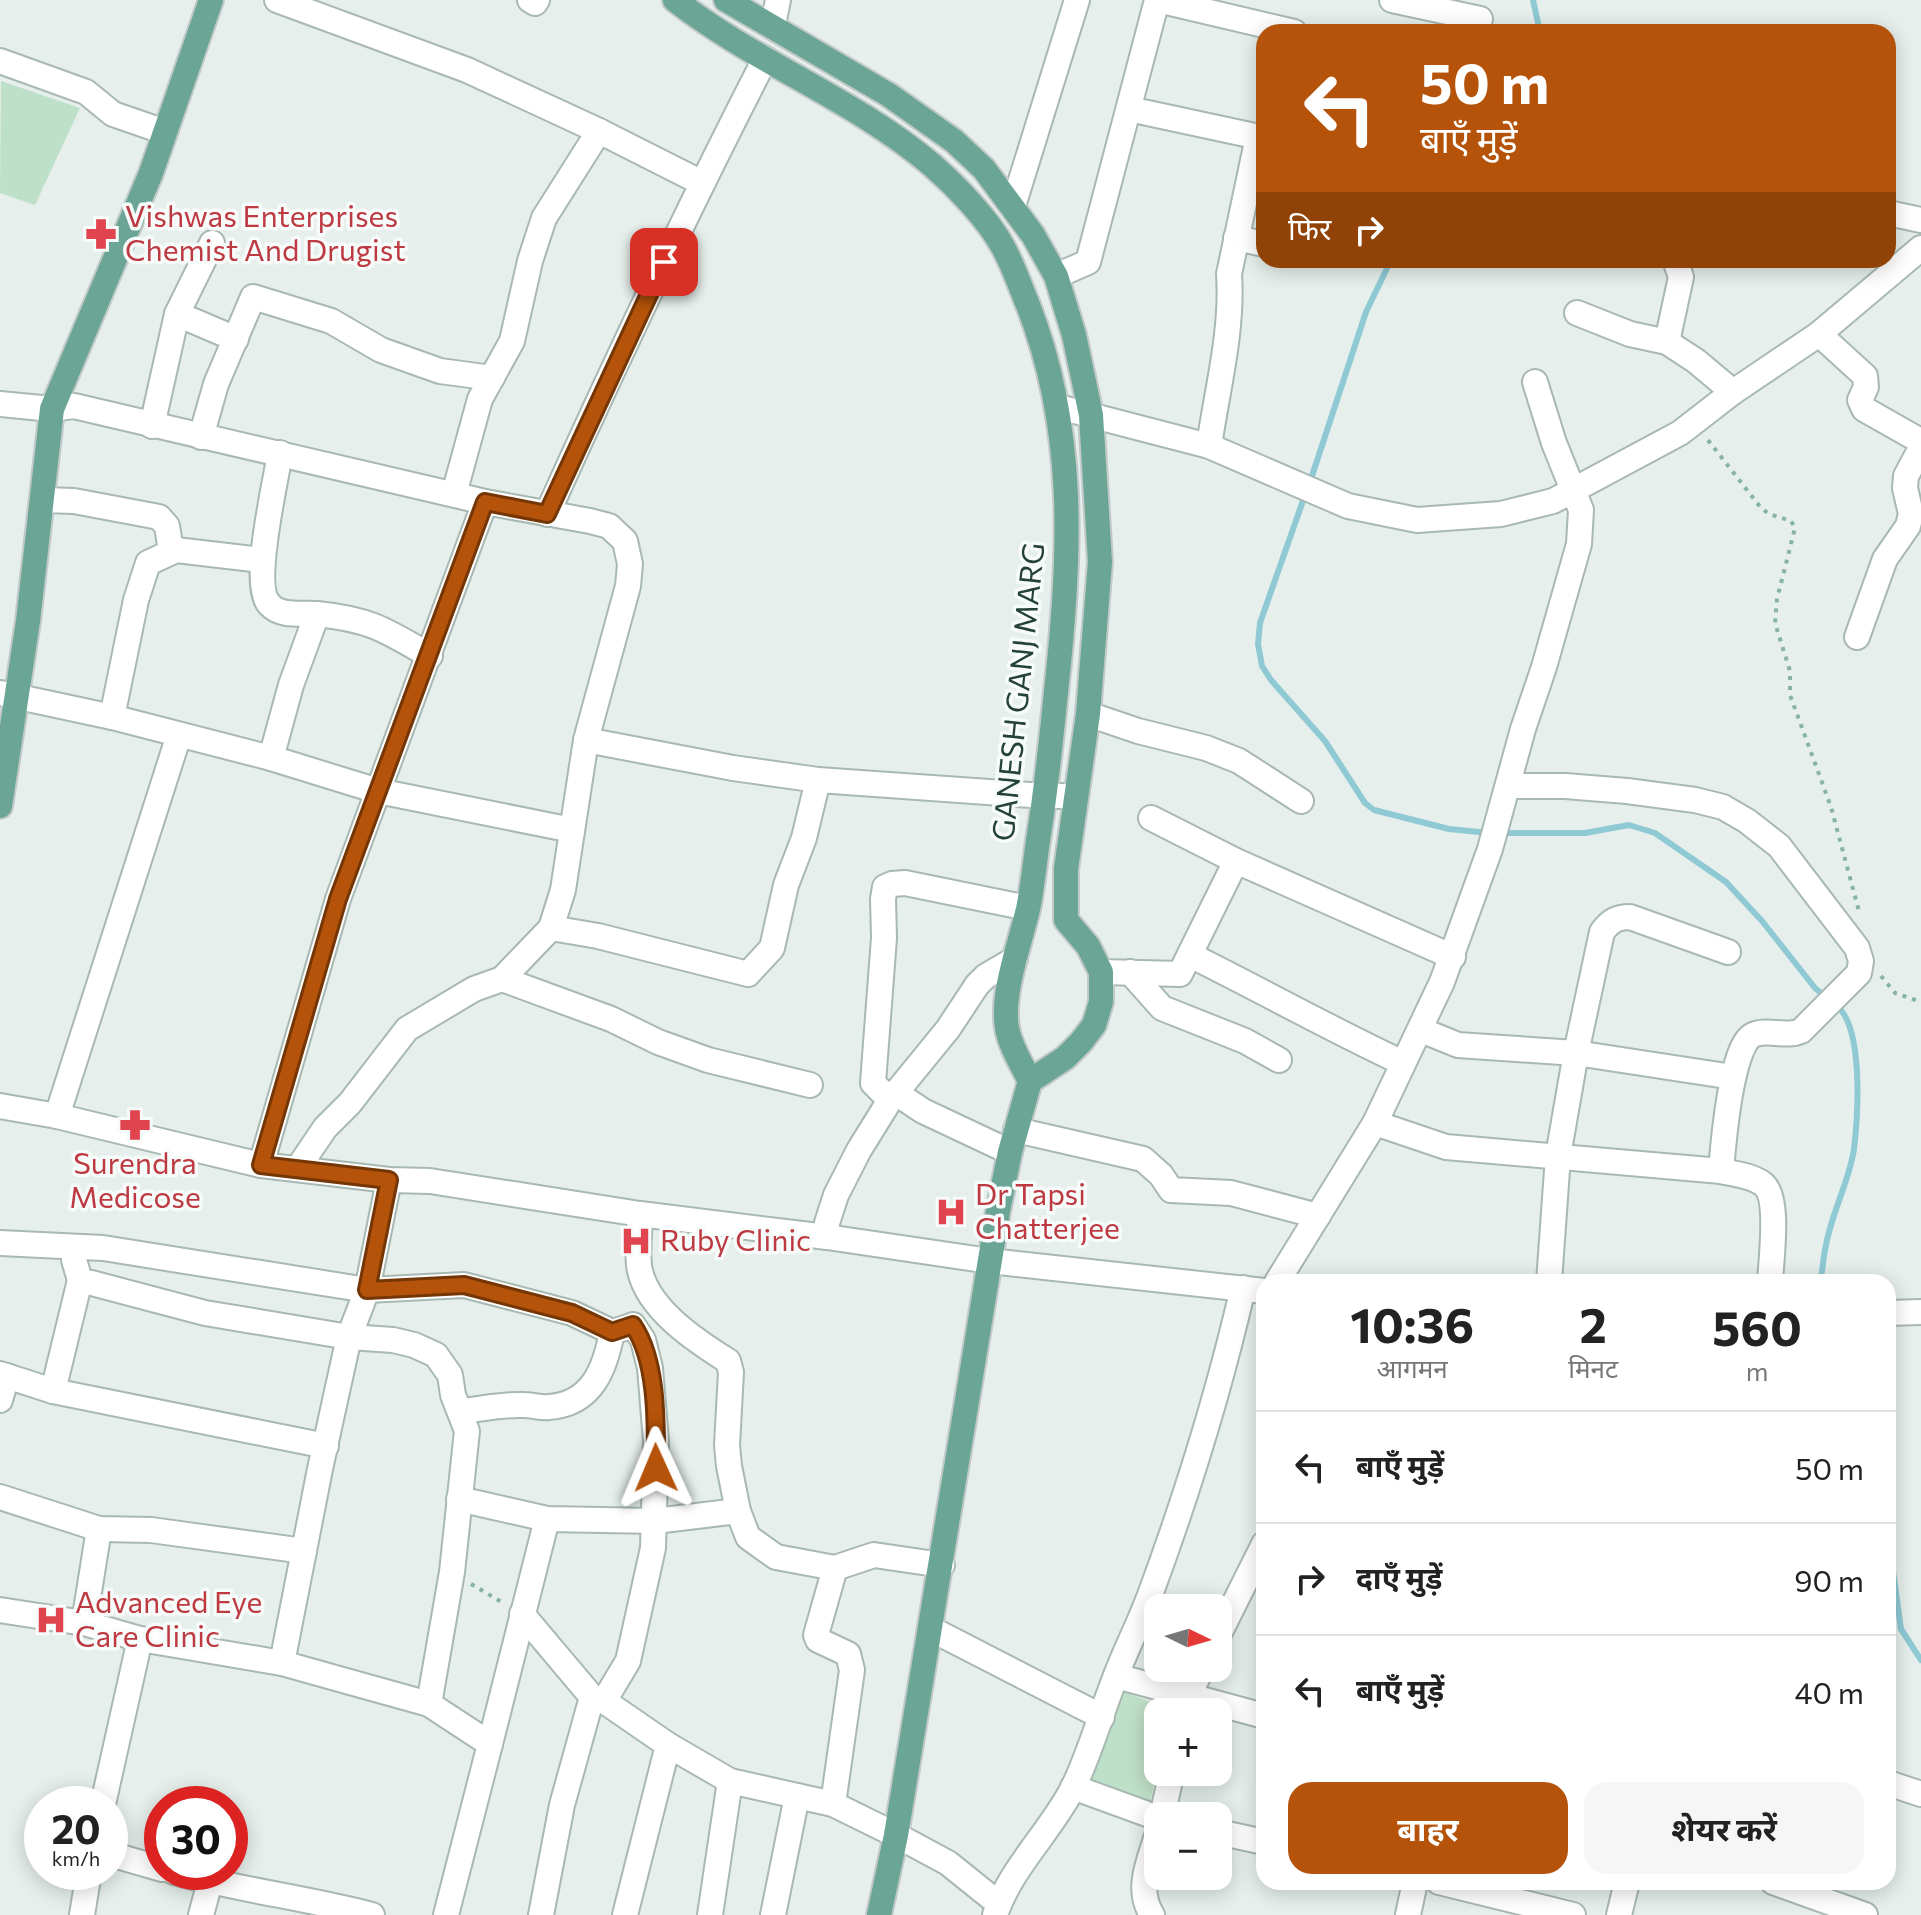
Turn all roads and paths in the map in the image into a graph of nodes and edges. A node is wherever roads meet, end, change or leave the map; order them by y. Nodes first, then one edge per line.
1 (211, 0) edge
2 (277, 0) edge
3 (530, 0) edge
4 (537, 0) edge
5 (675, 0) edge
6 (726, 0) edge
7 (778, 0) edge
8 (1077, 0) edge
9 (1158, 0) edge
10 (1392, 0) edge
11 (1480, 19) dead end
12 (1260, 24) edge
13 (773, 25) junction
14 (765, 59) junction
15 (1, 68) edge
16 (1129, 109) junction
17 (599, 131) junction
18 (165, 132) junction
19 (1256, 136) edge
20 (1256, 157) edge
21 (702, 183) junction
22 (1013, 206) junction
23 (1896, 215) edge
24 (1921, 220) edge
25 (1236, 238) junction
26 (1256, 242) edge
27 (212, 243) dead end
28 (1921, 248) edge
29 (1678, 268) edge
30 (1056, 276) junction
31 (1577, 313) dead end
32 (177, 314) junction
33 (1819, 334) junction
34 (236, 339) junction
35 (1667, 342) junction
36 (492, 378) junction
37 (1535, 382) dead end
38 (1733, 392) junction
39 (0, 404) edge
40 (1059, 407) junction
41 (52, 409) junction
42 (1091, 415) junction
43 (1694, 422) junction
44 (152, 426) junction
45 (201, 437) junction
46 (1919, 439) edge
47 (1209, 446) junction
48 (280, 453) junction
49 (1572, 491) junction
50 (454, 494) junction
51 (43, 500) junction
52 (485, 502) junction
53 (547, 514) junction
54 (171, 551) junction
55 (262, 560) junction
56 (317, 614) junction
57 (1857, 637) dead end
58 (430, 656) junction
59 (9, 695) edge
60 (1088, 714) junction
61 (112, 717) junction
62 (179, 735) junction
63 (586, 740) junction
64 (271, 758) junction
65 (818, 780) junction
66 (378, 791) junction
67 (1506, 793) junction
68 (1045, 796) junction
69 (1076, 796) junction
70 (1301, 801) dead end
71 (0, 806) edge
72 (1151, 818) dead end
73 (572, 830) junction
74 (1236, 861) junction
75 (1028, 908) junction
76 (1861, 921) dead end
77 (551, 928) junction
78 (1728, 952) dead end
79 (1190, 955) junction
80 (1453, 957) junction
81 (1015, 959) junction
82 (1101, 972) junction
83 (1130, 972) junction
84 (1866, 972) junction
85 (502, 979) junction
86 (1921, 1002) edge
87 (1421, 1030) junction
88 (1576, 1053) junction
89 (1279, 1060) dead end
90 (1403, 1063) junction
91 (1733, 1077) junction
92 (1030, 1081) junction
93 (810, 1085) dead end
94 (893, 1096) junction
95 (0, 1106) edge
96 (57, 1116) junction
97 (1375, 1123) junction
98 (1013, 1141) junction
99 (1558, 1156) junction
100 (261, 1165) junction
101 (298, 1168) junction
102 (1721, 1171) junction
103 (389, 1180) junction
104 (640, 1214) junction
105 (1318, 1216) junction
106 (827, 1237) junction
107 (0, 1243) edge
108 (74, 1248) junction
109 (990, 1261) junction
110 (1282, 1274) edge
111 (1550, 1274) edge
112 (1770, 1274) edge
113 (80, 1280) junction
114 (367, 1290) junction
115 (1254, 1290) edge
116 (664, 1312) junction
117 (1921, 1312) edge
118 (1896, 1313) edge
119 (622, 1328) junction
120 (349, 1337) junction
121 (4, 1375) edge
122 (53, 1391) junction
123 (0, 1400) edge
124 (461, 1411) junction
125 (326, 1446) junction
126 (0, 1497) edge
127 (459, 1499) junction
128 (738, 1511) junction
129 (547, 1519) junction
130 (655, 1521) junction
131 (99, 1529) junction
132 (304, 1551) junction
133 (942, 1565) junction
134 (835, 1568) junction
135 (452, 1572) junction
136 (1253, 1592) edge
137 (0, 1610) edge
138 (522, 1614) junction
139 (1232, 1618) edge
140 (84, 1623) junction
141 (931, 1629) junction
142 (140, 1639) junction
143 (282, 1663) junction
144 (1116, 1676) junction
145 (1169, 1698) edge
146 (598, 1699) junction
147 (429, 1704) junction
148 (1232, 1711) edge
149 (1256, 1715) edge
150 (1102, 1717) junction
151 (490, 1744) junction
152 (668, 1745) junction
153 (730, 1781) junction
154 (107, 1786) edge
155 (1896, 1786) edge
156 (1073, 1787) junction
157 (1921, 1794) edge
158 (797, 1796) junction
159 (833, 1804) junction
160 (1144, 1811) edge
161 (896, 1835) junction
162 (1232, 1835) edge
163 (1256, 1840) edge
164 (1144, 1879) edge
165 (86, 1890) edge
166 (208, 1890) edge
167 (244, 1890) edge
168 (1413, 1890) edge
169 (1471, 1890) edge
170 (1625, 1890) edge
171 (1796, 1890) edge
172 (324, 1909) edge
173 (997, 1909) edge
174 (82, 1915) edge
175 (201, 1915) edge
176 (372, 1915) edge
177 (446, 1915) edge
178 (541, 1915) edge
179 (625, 1915) edge
180 (710, 1915) edge
181 (773, 1915) edge
182 (879, 1915) edge
183 (1152, 1915) edge
184 (1408, 1915) edge
185 (1573, 1915) edge
186 (1619, 1915) edge
187 (1865, 1915) edge

1 - 18 main road
2 - 17 street
3 - 4 street
5 - 14 main road, GANESH GANJ MARG
6 - 13 main road
7 - 13 street
8 - 22 street
9 - 12 street
9 - 16 street
10 - 11 street
13 - 22 main road
14 - 21 street
14 - 40 main road, GANESH GANJ MARG
15 - 18 street
16 - 19 street
16 - 30 street
17 - 21 street
17 - 36 street
18 - 41 main road
20 - 25 street
21 - 53 street
22 - 30 main road
23 - 24 street
25 - 26 street
25 - 47 street
27 - 32 street
28 - 33 street
29 - 35 street
30 - 42 main road
31 - 35 street
32 - 34 street
32 - 44 street
33 - 38 street
33 - 46 street
34 - 36 street
34 - 45 street
35 - 38 street
36 - 50 street
37 - 49 street
38 - 43 street
39 - 41 street
40 - 42 street
40 - 68 main road, GANESH GANJ MARG
41 - 44 street
41 - 51 main road
42 - 47 street
42 - 60 main road
43 - 49 street
43 - 76 path
44 - 45 street
45 - 48 street
46 - 57 street
47 - 49 street
48 - 50 street
48 - 55 street
49 - 67 street
50 - 52 street
51 - 54 street
51 - 59 main road
52 - 53 street
52 - 58 street
53 - 63 street
54 - 55 street
54 - 61 street
55 - 56 street
56 - 58 street
56 - 64 street
58 - 66 street
59 - 61 street
59 - 71 main road
60 - 69 main road
60 - 70 street
61 - 62 street
62 - 64 street
62 - 96 street
63 - 65 street
63 - 73 street
64 - 66 street
65 - 68 street
65 - 77 street
66 - 73 street
66 - 100 street
67 - 80 street
67 - 84 street
68 - 69 street
68 - 75 main road, GANESH GANJ MARG
69 - 82 main road
72 - 74 street
73 - 77 street
74 - 79 street
74 - 80 street
75 - 81 main road, GANESH GANJ MARG
75 - 94 street
77 - 85 street
78 - 88 street
79 - 83 street
79 - 90 street
80 - 87 street
81 - 92 main road, GANESH GANJ MARG
81 - 94 street
82 - 83 street
82 - 92 main road
83 - 89 street
84 - 86 path
84 - 91 street
85 - 93 street
85 - 101 street
87 - 88 street
87 - 90 street
88 - 91 street
88 - 99 street
90 - 97 street
91 - 102 street
92 - 98 main road
94 - 98 street
94 - 106 street
95 - 96 street
96 - 100 street
97 - 99 street
97 - 105 street
98 - 105 street
98 - 109 main road
99 - 102 street
99 - 111 street
100 - 101 street
101 - 103 street
102 - 112 street
103 - 104 street
103 - 114 street
104 - 106 street
104 - 116 street
105 - 110 street
106 - 109 street
107 - 108 street
108 - 113 street
108 - 114 street
109 - 115 street
109 - 133 main road
113 - 120 street
113 - 122 street
114 - 119 street
114 - 120 street
115 - 144 street
116 - 119 street
116 - 128 street
117 - 118 street
119 - 124 street
119 - 130 street
120 - 124 street
120 - 125 street
121 - 122 street
121 - 123 street
122 - 125 street
124 - 127 street
125 - 132 street
126 - 131 street
127 - 129 street
127 - 135 street
128 - 130 street
128 - 134 street
129 - 130 street
129 - 138 street
130 - 146 street
131 - 132 street
131 - 140 street
132 - 143 street
133 - 134 street
133 - 141 main road
134 - 159 street
135 - 138 path
135 - 147 street
136 - 139 street
137 - 140 street
138 - 146 street
138 - 151 street
140 - 142 street
141 - 150 street
141 - 161 main road
142 - 143 street
142 - 154 street
143 - 147 street
144 - 145 street
144 - 150 street
146 - 152 street
146 - 178 street
147 - 151 street
148 - 149 street
150 - 156 street
151 - 177 street
152 - 153 street
152 - 179 street
153 - 158 street
153 - 180 street
155 - 157 street
156 - 160 street
156 - 173 street
158 - 159 street
158 - 181 street
159 - 161 street
161 - 173 street
161 - 182 main road
162 - 163 street
164 - 183 street
165 - 174 street
166 - 175 street
167 - 172 street
168 - 184 street
169 - 185 street
170 - 186 street
171 - 187 street
172 - 176 street

